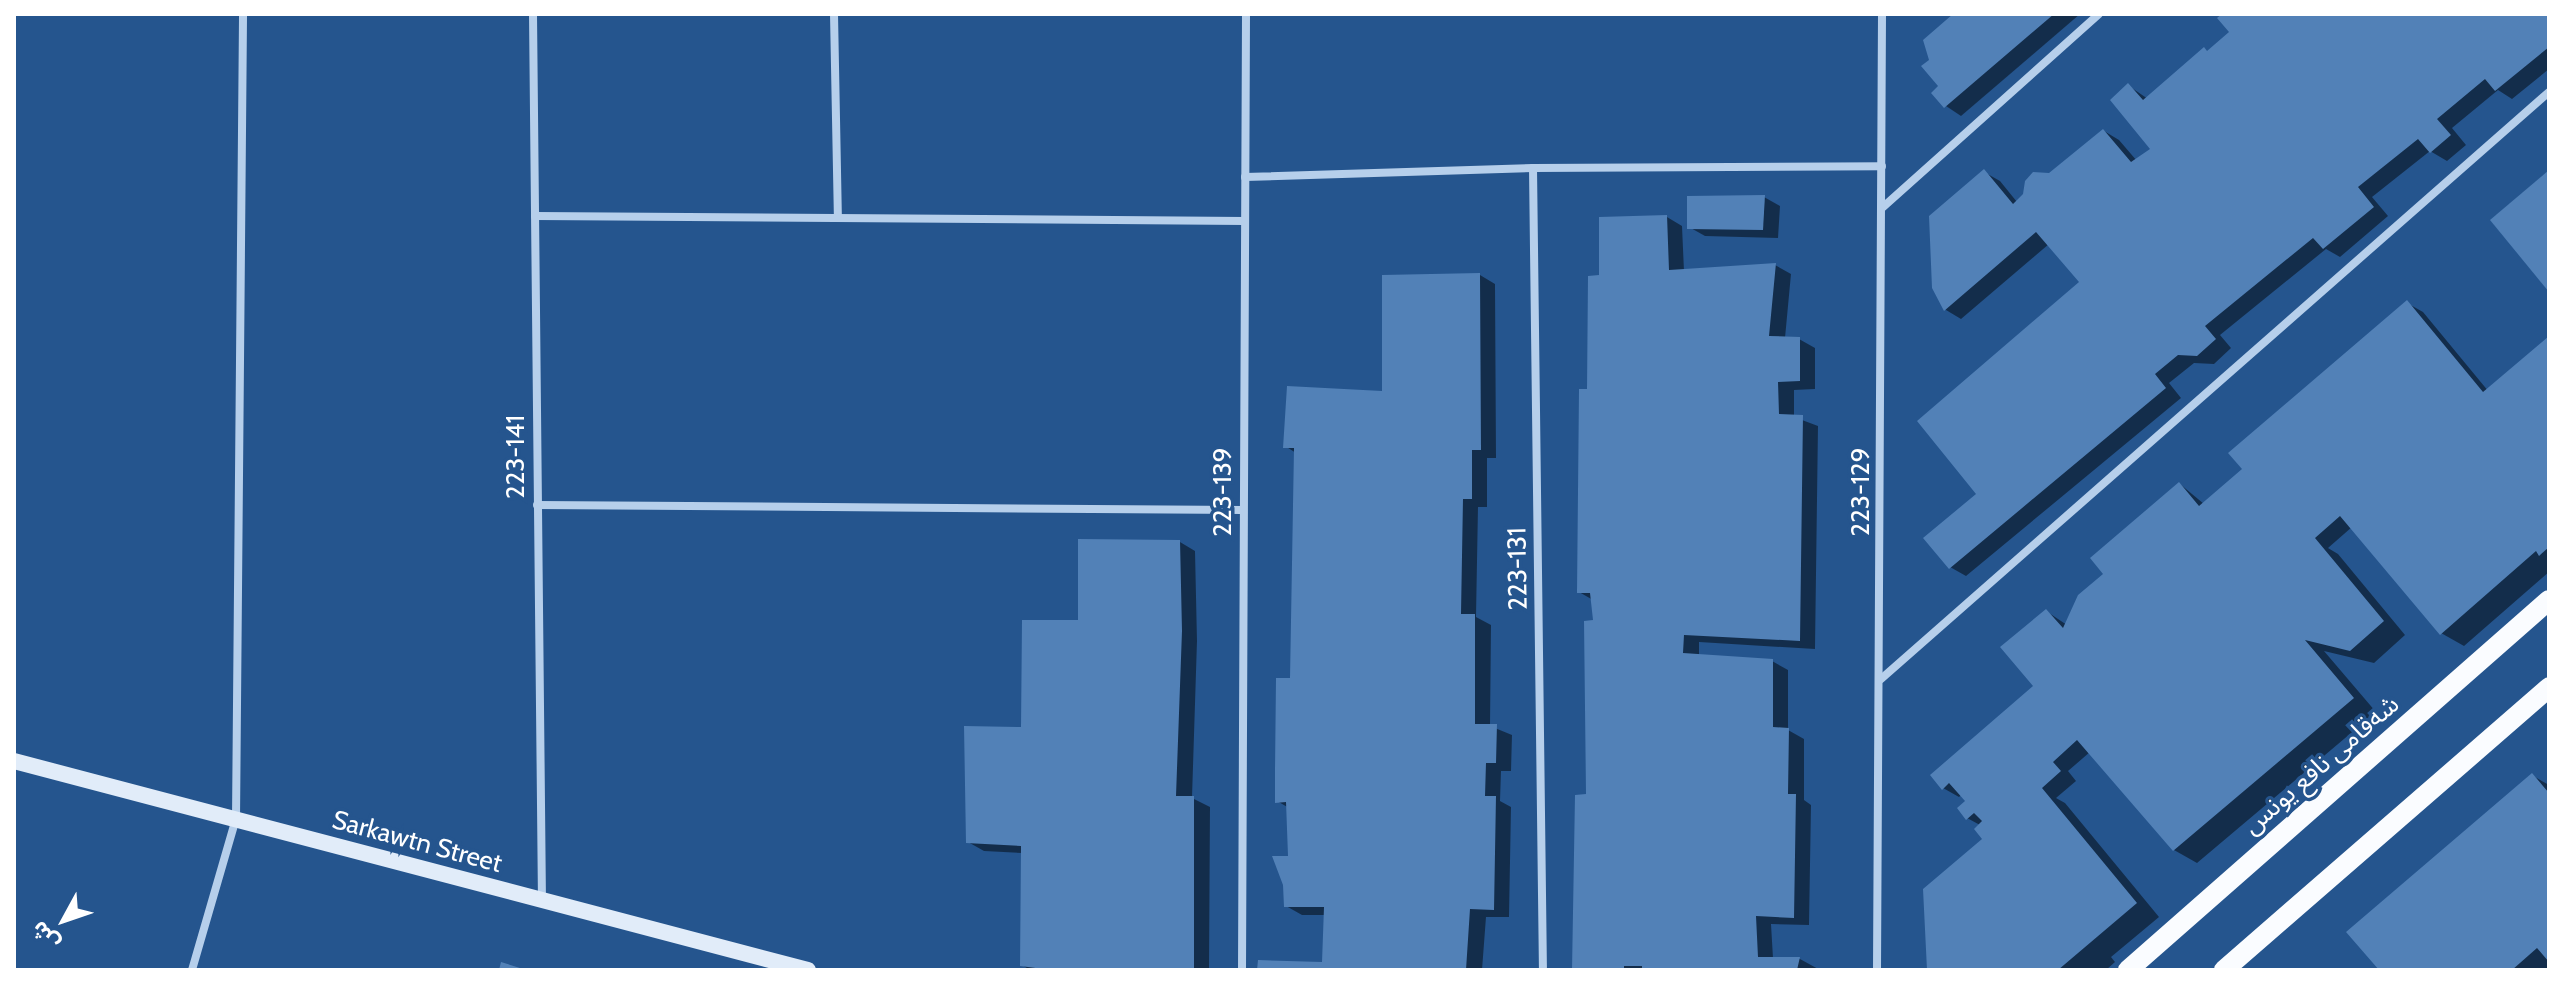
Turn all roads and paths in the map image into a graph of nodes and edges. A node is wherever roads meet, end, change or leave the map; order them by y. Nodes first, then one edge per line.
1 (243, 14) edge
2 (533, 14) edge
3 (834, 14) edge
4 (1246, 14) edge
5 (1882, 14) edge
6 (2099, 14) edge
7 (2549, 92) edge
8 (1882, 166) junction
9 (1533, 168) junction
10 (1245, 177) junction
11 (1882, 208) junction
12 (535, 216) junction
13 (838, 218) junction
14 (1245, 221) junction
15 (537, 505) junction
16 (1243, 510) junction
17 (2549, 600) edge
18 (1881, 679) junction
19 (2549, 687) edge
20 (14, 761) edge
21 (236, 819) junction
22 (542, 900) junction
23 (192, 970) edge
24 (808, 970) edge
25 (1242, 970) edge
26 (1543, 970) edge
27 (1877, 970) edge
28 (2128, 970) edge
29 (2224, 970) edge

1 - 21 street
2 - 12 street, 223-141
3 - 13 street
4 - 10 street, 223-139
5 - 8 street, 223-129
6 - 11 street
7 - 18 street
8 - 9 street
8 - 11 street, 223-129
9 - 10 street
9 - 26 street, 223-131
10 - 14 street, 223-139
11 - 18 street, 223-129
12 - 13 street
12 - 15 street, 223-141
13 - 14 street
14 - 16 street, 223-139
15 - 16 street
15 - 22 street, 223-141
16 - 25 street, 223-139
17 - 28 main road, شەقامی نافع یونس
18 - 27 street, 223-129
19 - 29 main road
20 - 21 street, Sarkawtn Street
21 - 22 street, Sarkawtn Street
21 - 23 street
22 - 24 street, Sarkawtn Street

